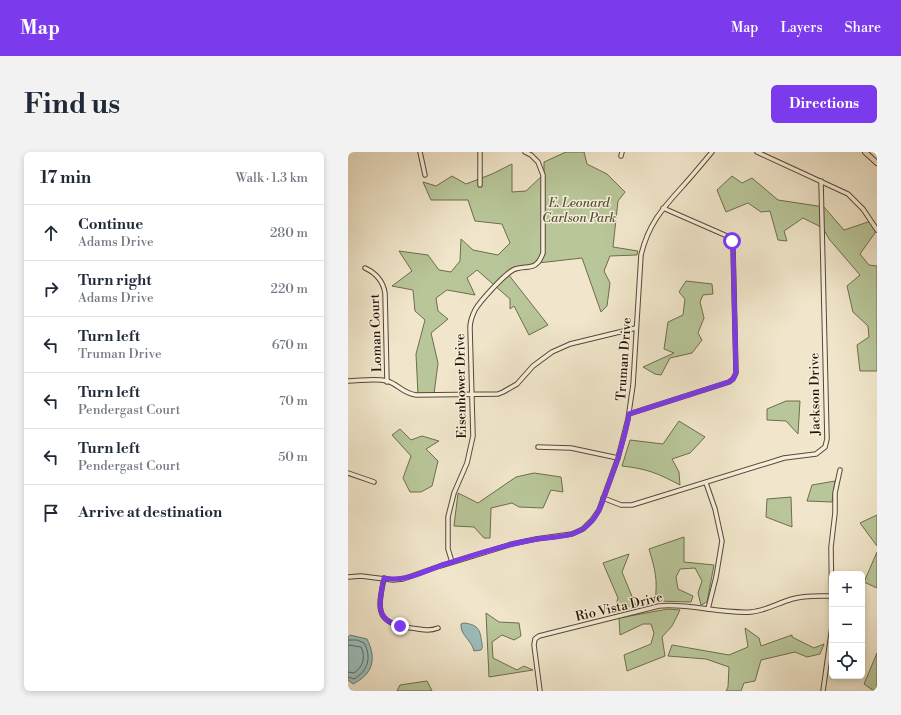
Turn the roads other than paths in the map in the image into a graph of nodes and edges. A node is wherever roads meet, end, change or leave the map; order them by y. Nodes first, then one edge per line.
1 (420, 152) edge
2 (480, 152) edge
3 (525, 152) edge
4 (712, 152) edge
5 (757, 152) edge
6 (865, 152) edge
7 (877, 163) edge
8 (424, 174) dead end
9 (821, 181) junction
10 (480, 186) dead end
11 (663, 208) junction
12 (877, 230) edge
13 (365, 268) dead end
14 (636, 328) junction
15 (348, 381) edge
16 (387, 382) junction
17 (471, 394) junction
18 (629, 414) junction
19 (538, 447) dead end
20 (618, 458) junction
21 (840, 470) dead end
22 (348, 473) edge
23 (374, 482) dead end
24 (706, 483) junction
25 (603, 498) junction
26 (452, 562) junction
27 (831, 571) edge
28 (348, 577) edge
29 (384, 578) junction
30 (829, 596) edge
31 (831, 607) edge
32 (708, 609) junction
33 (438, 628) dead end
34 (540, 691) edge
35 (824, 691) edge

1 - 8 street
2 - 10 street
3 - 17 street, Eisenhower Drive
4 - 11 street, Truman Drive
5 - 9 street
6 - 7 main road
9 - 12 street
9 - 24 street, Jackson Drive
11 - 14 street, Truman Drive
11 - 18 street
13 - 16 street, Loman Court
14 - 17 street
14 - 18 street, Truman Drive
15 - 16 street
16 - 17 street
17 - 26 street, Eisenhower Drive
18 - 20 street, Truman Drive
19 - 20 street
20 - 25 street, Truman Drive
21 - 27 street
22 - 23 street
24 - 25 street, Jackson Drive
24 - 32 street
25 - 26 street, Truman Drive
26 - 29 street, Truman Drive
28 - 29 street, Truman Drive
29 - 33 street
30 - 32 street, Rio Vista Drive
31 - 35 street
32 - 34 street, Rio Vista Drive

